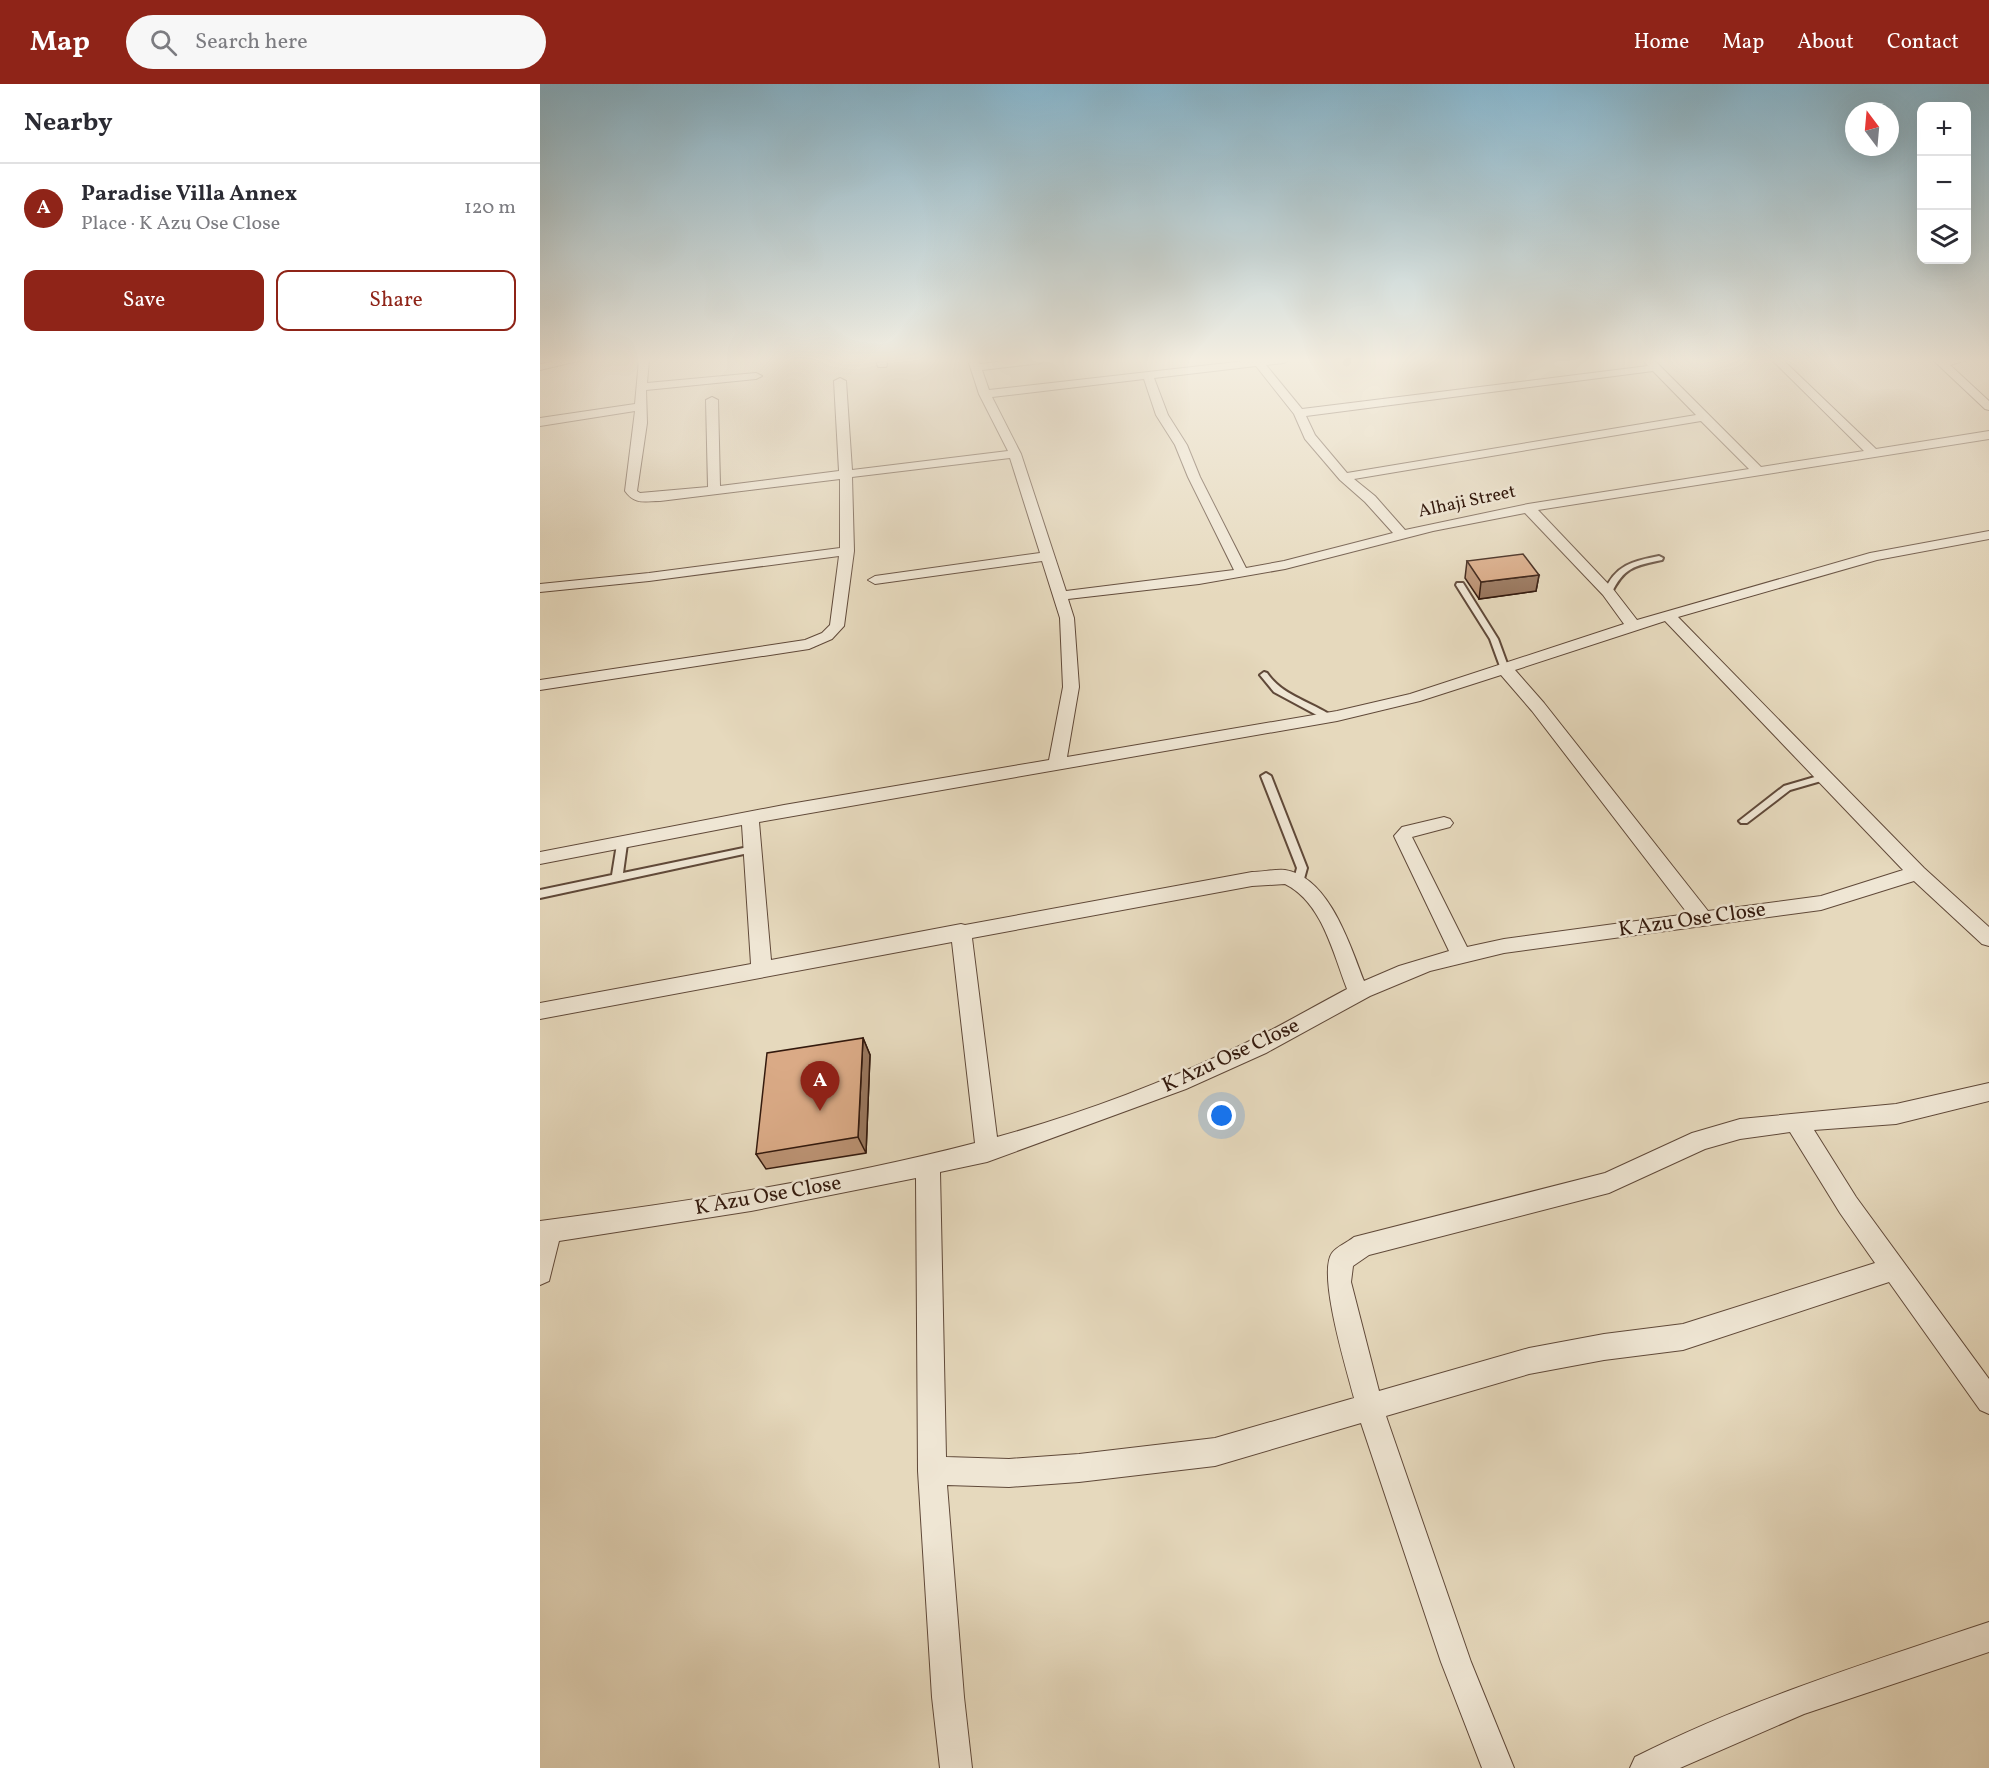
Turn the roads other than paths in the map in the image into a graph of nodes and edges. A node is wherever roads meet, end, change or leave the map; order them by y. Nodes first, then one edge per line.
1 (639, 439) edge
2 (713, 439) edge
3 (844, 439) edge
4 (1007, 439) edge
5 (1176, 439) edge
6 (1312, 439) edge
7 (1573, 439) edge
8 (1725, 439) edge
9 (1858, 439) edge
10 (1967, 439) edge
11 (1015, 454) junction
12 (1874, 454) junction
13 (1760, 472) junction
14 (846, 476) junction
15 (1344, 477) junction
16 (714, 491) junction
17 (1528, 508) junction
18 (1402, 535) junction
19 (1989, 535) edge
20 (847, 551) junction
21 (1048, 556) junction
22 (1659, 558) dead end
23 (1242, 573) junction
24 (875, 580) dead end
25 (1460, 585) dead end
26 (540, 588) edge
27 (1608, 592) junction
28 (1060, 596) junction
29 (1668, 615) junction
30 (1634, 627) junction
31 (1505, 669) junction
32 (1264, 675) dead end
33 (540, 685) edge
34 (1329, 718) junction
35 (1057, 765) junction
36 (1266, 776) dead end
37 (1825, 777) junction
38 (750, 818) junction
39 (1744, 821) dead end
40 (1444, 823) dead end
41 (622, 844) junction
42 (753, 849) junction
43 (540, 858) edge
44 (1917, 873) junction
45 (617, 878) junction
46 (1298, 883) junction
47 (540, 894) edge
48 (1702, 918) junction
49 (961, 932) junction
50 (1989, 939) edge
51 (1461, 955) junction
52 (762, 970) junction
53 (1359, 993) junction
54 (540, 1011) edge
55 (1989, 1092) edge
56 (1796, 1122) junction
57 (987, 1152) junction
58 (928, 1167) junction
59 (544, 1232) edge
60 (1894, 1269) junction
61 (540, 1273) edge
62 (1989, 1401) edge
63 (1369, 1406) junction
64 (932, 1471) junction
65 (1989, 1637) edge
66 (956, 1768) edge
67 (1498, 1768) edge
68 (1646, 1768) edge

1 - 16 street
2 - 16 street
3 - 14 street
4 - 11 street
5 - 23 street
6 - 15 street
7 - 15 street
8 - 13 street
9 - 12 street
10 - 12 street, Alhaji Street
11 - 14 street
11 - 21 street
12 - 13 street, Alhaji Street
13 - 17 street, Alhaji Street
14 - 16 street
14 - 20 street
15 - 18 street
17 - 18 street, Alhaji Street
17 - 27 street
18 - 23 street, Alhaji Street
19 - 29 street
20 - 26 street
20 - 33 street
21 - 24 street
21 - 28 street
22 - 27 lane
23 - 28 street, Alhaji Street
25 - 31 lane
27 - 30 street
28 - 35 street
29 - 30 street
29 - 37 street
30 - 31 street
31 - 34 street
31 - 48 street
32 - 34 lane
34 - 35 street
35 - 38 street
36 - 46 lane
37 - 39 lane
37 - 44 street
38 - 41 street
38 - 42 street
40 - 51 street
41 - 43 street
41 - 45 lane
42 - 45 lane
42 - 52 street
44 - 48 street, K Azu Ose Close
44 - 50 street
45 - 47 lane
46 - 49 street
46 - 53 street
48 - 51 street, K Azu Ose Close
49 - 52 street
49 - 57 street
51 - 53 street, K Azu Ose Close
52 - 54 street
53 - 57 street, K Azu Ose Close
55 - 56 street
56 - 60 street
56 - 63 street
57 - 58 street, K Azu Ose Close
58 - 59 street, K Azu Ose Close
58 - 64 street
59 - 61 street
60 - 62 street
60 - 63 street
63 - 64 street
63 - 67 street
64 - 66 street
65 - 68 street

